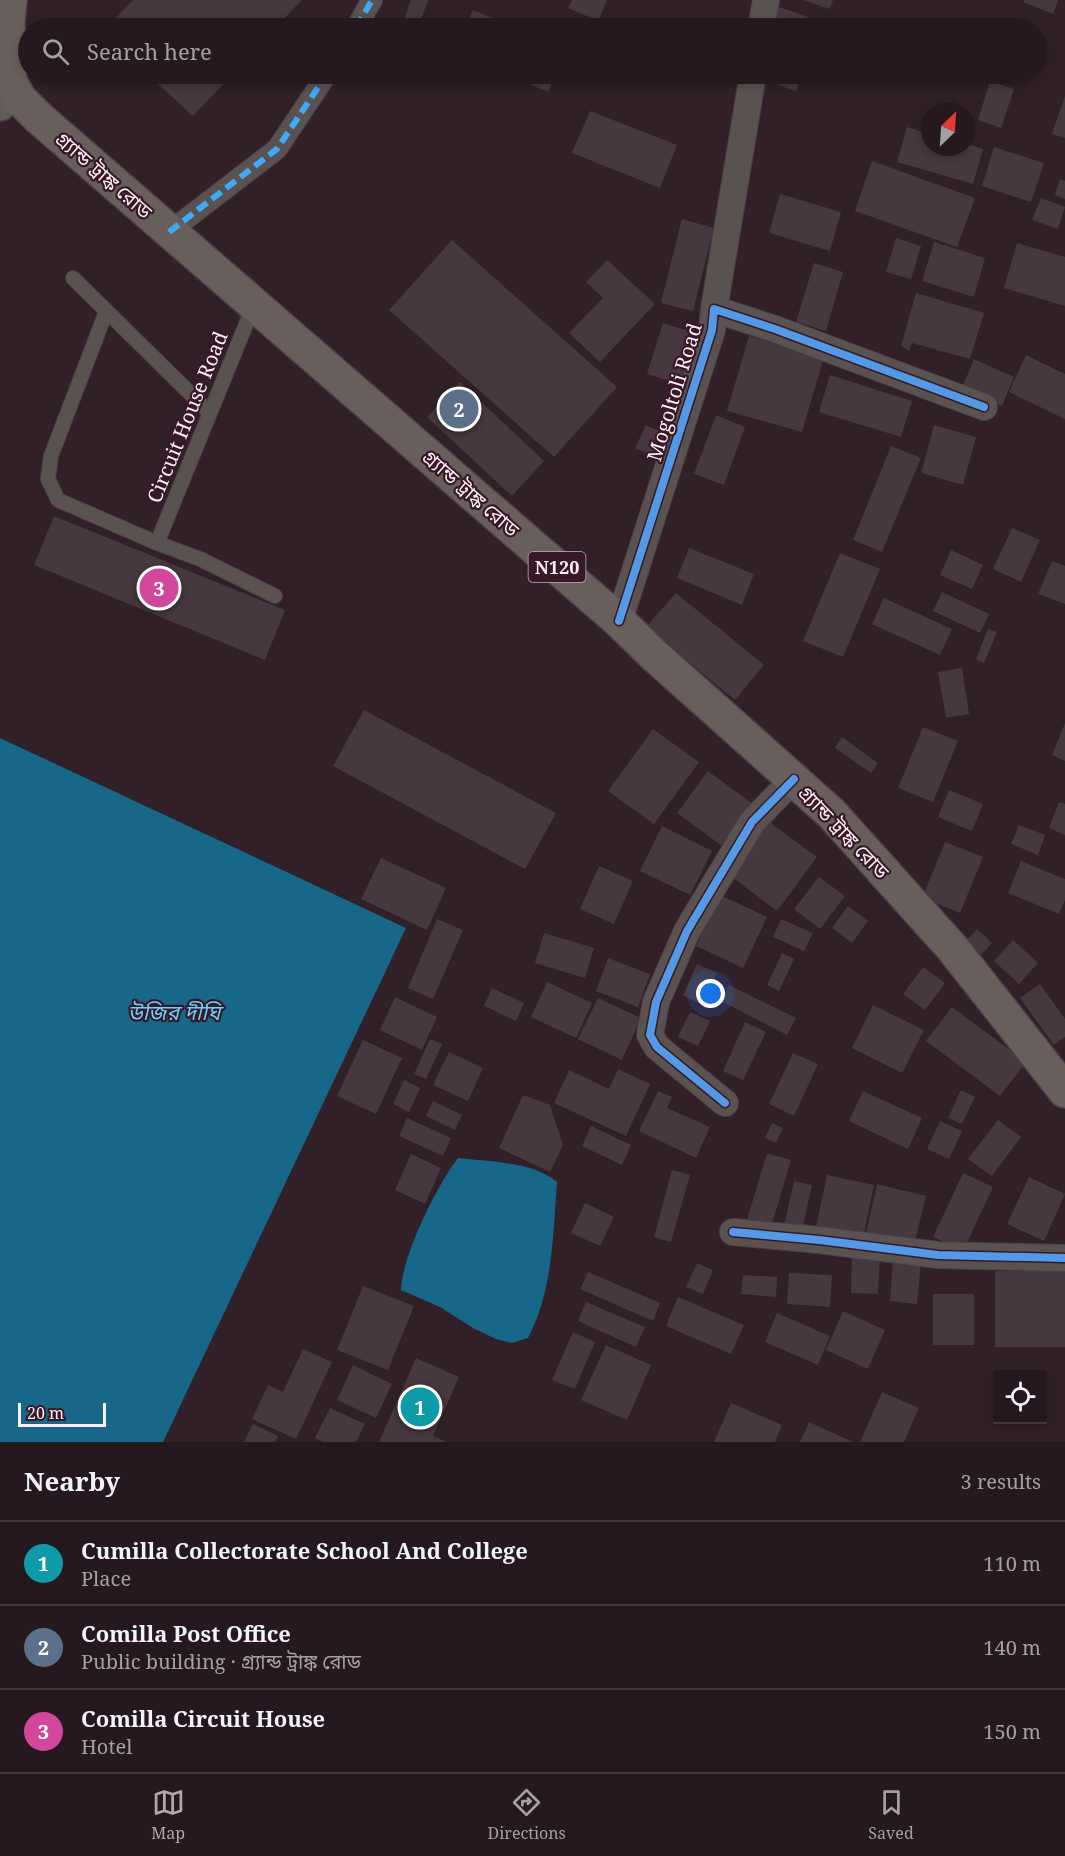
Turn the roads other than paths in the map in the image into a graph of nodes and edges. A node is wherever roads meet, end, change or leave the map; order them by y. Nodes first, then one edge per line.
1 (10, 0) edge
2 (372, 0) edge
3 (766, 0) edge
4 (362, 18) edge
5 (763, 18) edge
6 (320, 84) edge
7 (751, 84) edge
8 (3, 86) edge
9 (169, 232) junction
10 (73, 278) dead end
11 (254, 305) junction
12 (714, 309) junction
13 (106, 312) junction
14 (984, 407) dead end
15 (210, 413) junction
16 (157, 543) junction
17 (276, 596) dead end
18 (619, 621) junction
19 (794, 779) junction
20 (1065, 1091) edge
21 (725, 1103) dead end
22 (733, 1232) dead end
23 (1065, 1258) edge

1 - 8 highway, গ্র্যান্ড ট্রাঙ্ক রোড / N120
2 - 4 street
3 - 5 street
6 - 9 street
7 - 12 street
8 - 9 highway, গ্র্যান্ড ট্রাঙ্ক রোড / N120
9 - 11 highway, গ্র্যান্ড ট্রাঙ্ক রোড / N120
10 - 13 lane
11 - 15 lane, Circuit House Road
11 - 18 highway, গ্র্যান্ড ট্রাঙ্ক রোড / N120
12 - 14 street, Mogoltoli Road
12 - 18 street, Mogoltoli Road
13 - 15 lane
13 - 16 lane
15 - 16 lane, Circuit House Road
16 - 17 lane
18 - 19 highway, গ্র্যান্ড ট্রাঙ্ক রোড / N120
19 - 20 highway, গ্র্যান্ড ট্রাঙ্ক রোড / N120
19 - 21 street
22 - 23 street

